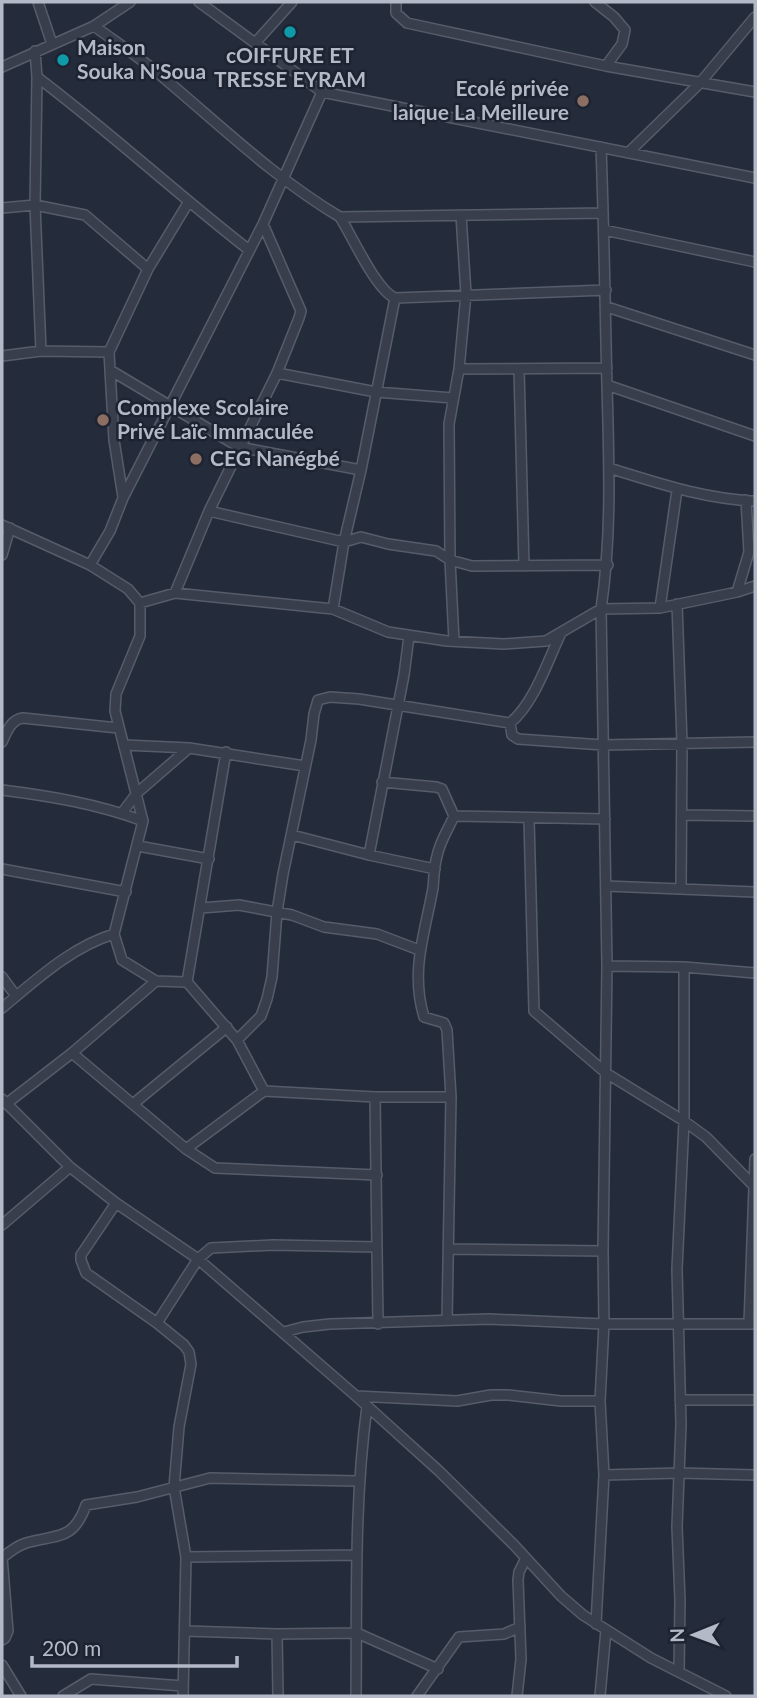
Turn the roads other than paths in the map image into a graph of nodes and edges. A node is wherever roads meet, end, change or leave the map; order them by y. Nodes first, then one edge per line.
1 (38, 2) edge
2 (130, 2) edge
3 (199, 2) edge
4 (292, 2) edge
5 (396, 2) edge
6 (595, 2) edge
7 (755, 17) edge
8 (94, 26) junction
9 (256, 42) junction
10 (52, 44) junction
11 (35, 51) junction
12 (606, 66) junction
13 (2, 67) edge
14 (37, 77) junction
15 (700, 83) junction
16 (322, 92) junction
17 (755, 92) edge
18 (601, 147) junction
19 (628, 153) junction
20 (755, 178) edge
21 (285, 180) junction
22 (188, 203) junction
23 (36, 205) junction
24 (2, 208) edge
25 (603, 213) junction
26 (461, 215) junction
27 (340, 217) junction
28 (263, 224) junction
29 (604, 230) junction
30 (249, 250) junction
31 (755, 262) edge
32 (148, 269) junction
33 (606, 290) junction
34 (466, 294) junction
35 (395, 299) junction
36 (607, 307) junction
37 (41, 351) junction
38 (109, 352) junction
39 (755, 355) edge
40 (2, 356) edge
41 (607, 368) junction
42 (459, 369) junction
43 (519, 369) junction
44 (110, 370) junction
45 (277, 373) junction
46 (607, 385) junction
47 (376, 392) junction
48 (453, 398) junction
49 (170, 407) junction
50 (755, 436) edge
51 (239, 447) junction
52 (610, 468) junction
53 (361, 470) junction
54 (677, 489) junction
55 (123, 498) junction
56 (751, 501) edge
57 (209, 511) junction
58 (6, 526) edge
59 (344, 542) junction
60 (2, 555) edge
61 (450, 560) junction
62 (90, 565) junction
63 (608, 565) junction
64 (524, 566) junction
65 (755, 586) edge
66 (737, 592) junction
67 (175, 593) junction
68 (140, 603) junction
69 (677, 604) junction
70 (660, 608) junction
71 (333, 609) junction
72 (601, 609) junction
73 (561, 633) junction
74 (408, 636) junction
75 (454, 641) junction
76 (397, 706) junction
77 (510, 723) junction
78 (118, 728) junction
79 (2, 742) edge
80 (682, 743) junction
81 (755, 743) edge
82 (125, 745) junction
83 (603, 745) junction
84 (189, 748) junction
85 (226, 752) junction
86 (304, 766) junction
87 (382, 782) junction
88 (2, 790) edge
89 (137, 793) junction
90 (122, 813) junction
91 (682, 815) junction
92 (454, 816) junction
93 (755, 816) edge
94 (529, 819) junction
95 (605, 819) junction
96 (143, 821) junction
97 (292, 835) junction
98 (138, 846) junction
99 (369, 855) junction
100 (209, 859) junction
101 (2, 869) edge
102 (435, 869) junction
103 (606, 886) junction
104 (681, 889) junction
105 (126, 891) junction
106 (755, 892) edge
107 (201, 908) junction
108 (277, 912) junction
109 (114, 934) junction
110 (419, 950) junction
111 (607, 966) junction
112 (684, 967) junction
113 (755, 973) edge
114 (2, 977) edge
115 (156, 981) junction
116 (187, 982) junction
117 (16, 996) junction
118 (2, 1008) edge
119 (226, 1027) junction
120 (237, 1041) junction
121 (72, 1053) junction
122 (606, 1073) junction
123 (264, 1091) junction
124 (375, 1097) junction
125 (451, 1097) junction
126 (4, 1101) edge
127 (133, 1104) junction
128 (684, 1121) junction
129 (186, 1149) junction
130 (755, 1158) edge
131 (70, 1167) junction
132 (377, 1175) junction
133 (754, 1186) edge
134 (116, 1203) junction
135 (2, 1224) edge
136 (377, 1247) junction
137 (449, 1249) junction
138 (603, 1251) junction
139 (198, 1259) junction
140 (447, 1320) junction
141 (157, 1323) junction
142 (679, 1323) junction
143 (378, 1324) junction
144 (604, 1324) junction
145 (752, 1324) edge
146 (284, 1332) junction
147 (356, 1396) junction
148 (680, 1399) junction
149 (755, 1400) edge
150 (600, 1401) junction
151 (368, 1406) junction
152 (680, 1473) junction
153 (604, 1475) junction
154 (755, 1475) edge
155 (358, 1481) junction
156 (174, 1487) junction
157 (355, 1555) junction
158 (2, 1557) edge
159 (186, 1557) junction
160 (526, 1558) junction
161 (3, 1581) edge
162 (596, 1624) junction
163 (520, 1627) junction
164 (606, 1630) junction
165 (186, 1631) junction
166 (357, 1633) junction
167 (277, 1634) junction
168 (2, 1640) edge
169 (2, 1665) edge
170 (438, 1670) junction
171 (679, 1671) junction
172 (183, 1691) edge
173 (20, 1696) edge
174 (63, 1696) edge
175 (278, 1696) edge
176 (356, 1696) edge
177 (417, 1696) edge
178 (517, 1696) edge
179 (600, 1696) edge
180 (726, 1696) edge

1 - 10 street
2 - 8 street
3 - 9 street
4 - 9 street
5 - 12 street
6 - 12 street
7 - 15 street
8 - 10 street
8 - 21 street
9 - 16 street
10 - 11 street
11 - 13 street
11 - 14 street
12 - 15 street
14 - 22 street
14 - 23 street
15 - 17 street
15 - 19 street
16 - 18 street
16 - 21 street
18 - 19 street
18 - 25 street
19 - 20 street
21 - 27 street
21 - 28 street
22 - 30 street
22 - 32 street
23 - 24 street
23 - 32 street
23 - 37 street
25 - 26 street
25 - 29 street
26 - 27 street
26 - 34 street
27 - 35 street
28 - 30 street
28 - 45 street
29 - 31 street
29 - 33 street
30 - 49 street
32 - 38 street
33 - 34 street
33 - 36 street
34 - 35 street
34 - 42 street
35 - 47 street
36 - 39 street
36 - 41 street
37 - 38 street
37 - 40 street
38 - 44 street
41 - 43 street
41 - 46 street
42 - 43 street
42 - 48 street
43 - 64 street
44 - 49 street
44 - 55 street
45 - 47 street
45 - 51 street
46 - 50 street
46 - 52 street
47 - 48 street
47 - 53 street
48 - 61 street
49 - 51 street
49 - 55 street
51 - 53 street
51 - 57 street
52 - 54 street
52 - 63 street
53 - 59 street
54 - 56 street
54 - 70 street
55 - 62 street
56 - 66 street
57 - 59 street
57 - 67 street
58 - 60 street
58 - 62 street
59 - 61 street
59 - 71 street
61 - 64 street
61 - 75 street
62 - 68 street
63 - 64 street
63 - 72 street
65 - 66 street
66 - 69 street
67 - 68 street
67 - 71 street
68 - 78 street
69 - 70 street
69 - 80 street
70 - 72 street
71 - 74 street
72 - 73 street
72 - 83 street
73 - 75 street
73 - 77 street
74 - 75 street
74 - 76 street
76 - 77 street
76 - 86 street
76 - 87 street
77 - 83 street
78 - 79 street
78 - 82 street
80 - 81 street
80 - 83 street
80 - 91 street
82 - 84 street
82 - 89 street
83 - 95 street
84 - 85 street
84 - 89 street
85 - 86 street
85 - 100 street
86 - 97 street
87 - 92 street
87 - 99 street
88 - 90 street
89 - 90 street
89 - 96 street
90 - 96 street
91 - 93 street
91 - 104 street
92 - 94 street
92 - 102 street
94 - 95 street
94 - 122 street
95 - 103 street
96 - 98 street
97 - 99 street
97 - 108 street
98 - 100 street
98 - 105 street
99 - 102 street
100 - 107 street
101 - 105 street
102 - 110 street
103 - 104 street
103 - 111 street
104 - 106 street
105 - 109 street
107 - 108 street
107 - 116 street
108 - 110 street
108 - 120 street
109 - 115 street
109 - 117 street
110 - 125 street
111 - 112 street
111 - 122 street
112 - 113 street
112 - 128 street
114 - 117 street
115 - 116 street
115 - 121 street
116 - 119 street
117 - 118 street
119 - 120 street
119 - 127 street
120 - 123 street
121 - 126 street
121 - 127 street
122 - 128 street
122 - 138 street
123 - 124 street
123 - 129 street
124 - 125 street
124 - 132 street
125 - 137 street
126 - 131 street
127 - 129 street
128 - 133 street
128 - 142 street
129 - 132 street
130 - 133 street
131 - 134 street
131 - 135 street
132 - 136 street
133 - 145 street
134 - 139 street
134 - 141 street
136 - 139 street
136 - 143 street
137 - 138 street
137 - 140 street
138 - 144 street
139 - 141 street
139 - 146 street
140 - 143 street
140 - 144 street
141 - 156 street
142 - 144 street
142 - 145 street
142 - 148 street
143 - 146 street
144 - 150 street
146 - 147 street
147 - 150 street
147 - 151 street
148 - 149 street
148 - 152 street
150 - 153 street
151 - 155 street
151 - 160 street
152 - 153 street
152 - 154 street
152 - 171 street
153 - 162 street
155 - 156 street
155 - 157 street
156 - 158 street
156 - 159 street
157 - 159 street
157 - 166 street
158 - 161 street
159 - 165 street
160 - 162 street
160 - 163 street
161 - 168 street
162 - 164 street
163 - 170 street
163 - 178 street
164 - 171 street
164 - 179 street
165 - 167 street
165 - 172 street
166 - 167 street
166 - 170 street
166 - 176 street
167 - 175 street
169 - 173 street
170 - 177 street
171 - 180 street
172 - 174 street

